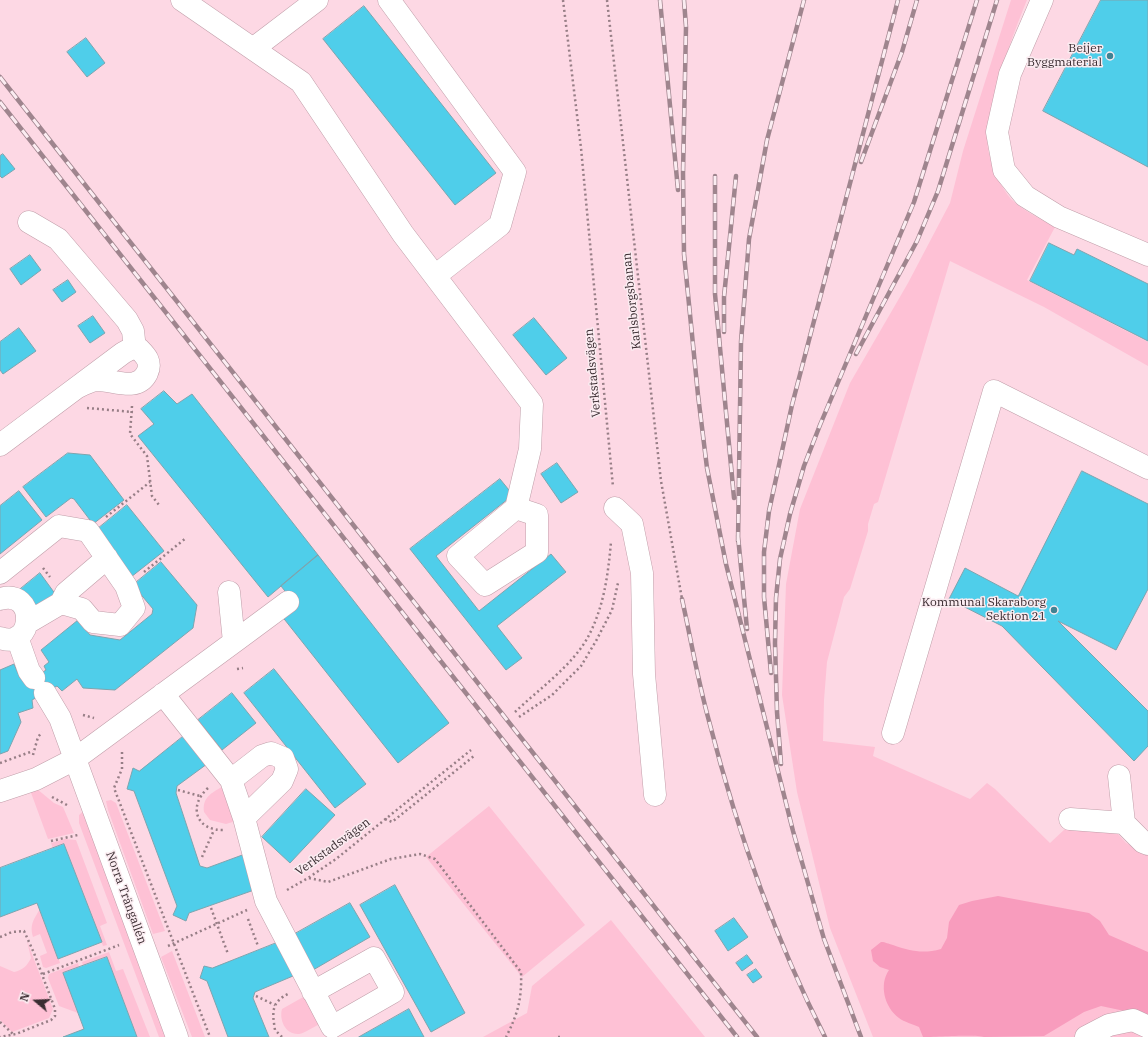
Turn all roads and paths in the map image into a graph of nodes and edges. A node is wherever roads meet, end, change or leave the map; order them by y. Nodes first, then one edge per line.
1 (182, 0) edge
2 (317, 0) edge
3 (389, 0) edge
4 (563, 0) edge
5 (607, 0) edge
6 (1042, 0) edge
7 (254, 48) junction
8 (29, 222) dead end
9 (1148, 255) edge
10 (436, 276) junction
11 (136, 349) junction
12 (132, 384) junction
13 (76, 388) junction
14 (86, 408) dead end
15 (132, 412) junction
16 (0, 445) edge
17 (1148, 468) edge
18 (150, 482) junction
19 (159, 505) dead end
20 (516, 508) dead end
21 (614, 508) junction
22 (88, 531) junction
23 (186, 538) dead end
24 (30, 549) junction
25 (107, 558) junction
26 (0, 573) edge
27 (618, 582) dead end
28 (126, 586) junction
29 (229, 592) dead end
30 (285, 597) dead end
31 (0, 598) edge
32 (63, 598) junction
33 (682, 599) dead end
34 (15, 633) edge
35 (233, 635) junction
36 (163, 694) junction
37 (515, 712) dead end
38 (519, 718) dead end
39 (893, 733) dead end
40 (33, 750) dead end
41 (471, 750) dead end
42 (474, 756) dead end
43 (75, 759) junction
44 (0, 763) edge
45 (1119, 776) dead end
46 (229, 778) junction
47 (114, 788) dead end
48 (178, 790) dead end
49 (0, 791) edge
50 (200, 796) junction
51 (655, 796) dead end
52 (385, 819) junction
53 (1070, 819) dead end
54 (246, 822) junction
55 (1124, 823) junction
56 (214, 830) junction
57 (78, 834) dead end
58 (51, 841) dead end
59 (1148, 844) edge
60 (202, 857) dead end
61 (308, 878) junction
62 (266, 901) junction
63 (211, 908) dead end
64 (245, 911) junction
65 (217, 924) junction
66 (0, 937) edge
67 (173, 944) junction
68 (119, 945) dead end
69 (258, 946) dead end
70 (146, 954) junction
71 (228, 954) dead end
72 (43, 974) junction
73 (311, 988) joint
74 (256, 996) dead end
75 (275, 1005) junction
76 (0, 1022) edge
77 (1148, 1027) edge
78 (16, 1035) edge
79 (0, 1037) edge
80 (177, 1037) edge
81 (210, 1037) edge
82 (282, 1037) edge
83 (506, 1037) edge
84 (1086, 1037) edge

1 - 7 street
2 - 7 street
3 - 10 street
4 - 21 path, Verkstadsvägen
5 - 33 path, Karlsborgsbanan
6 - 9 street
7 - 10 street
8 - 11 street
10 - 20 street
11 - 12 street
11 - 13 street
12 - 13 street
12 - 15 path
13 - 16 street
14 - 15 path
15 - 18 path
17 - 39 street
18 - 19 path
18 - 22 path
21 - 37 path, Verkstadsvägen
21 - 51 street
22 - 24 street
22 - 25 street
23 - 28 path
24 - 26 street
24 - 32 path
25 - 28 street
25 - 32 street
27 - 38 path
28 - 32 street
29 - 35 street
30 - 35 street
31 - 34 street, Norra Trängallén
32 - 34 street
34 - 43 street, Norra Trängallén
35 - 36 street
36 - 43 street
36 - 46 street
40 - 44 path
41 - 52 path, Verkstadsvägen
42 - 52 path
43 - 49 street
43 - 70 street, Norra Trängallén
45 - 55 street
46 - 50 path
46 - 54 street
46 - 54 street
47 - 67 path
48 - 50 path
50 - 56 path
52 - 61 path, Verkstadsvägen
53 - 55 street
54 - 56 path
54 - 62 street
55 - 59 street
56 - 60 path
57 - 58 path
61 - 62 path, Verkstadsvägen
61 - 83 path
62 - 64 path, Verkstadsvägen
62 - 73 street
63 - 65 path
64 - 65 path, Verkstadsvägen
64 - 69 path
65 - 67 path, Verkstadsvägen
65 - 71 path
66 - 72 path
67 - 70 path, Verkstadsvägen
67 - 81 path
68 - 72 path
70 - 80 street, Norra Trängallén
72 - 78 path
73 - 75 path
74 - 75 path
75 - 82 path
76 - 78 path
77 - 84 street
78 - 79 path

